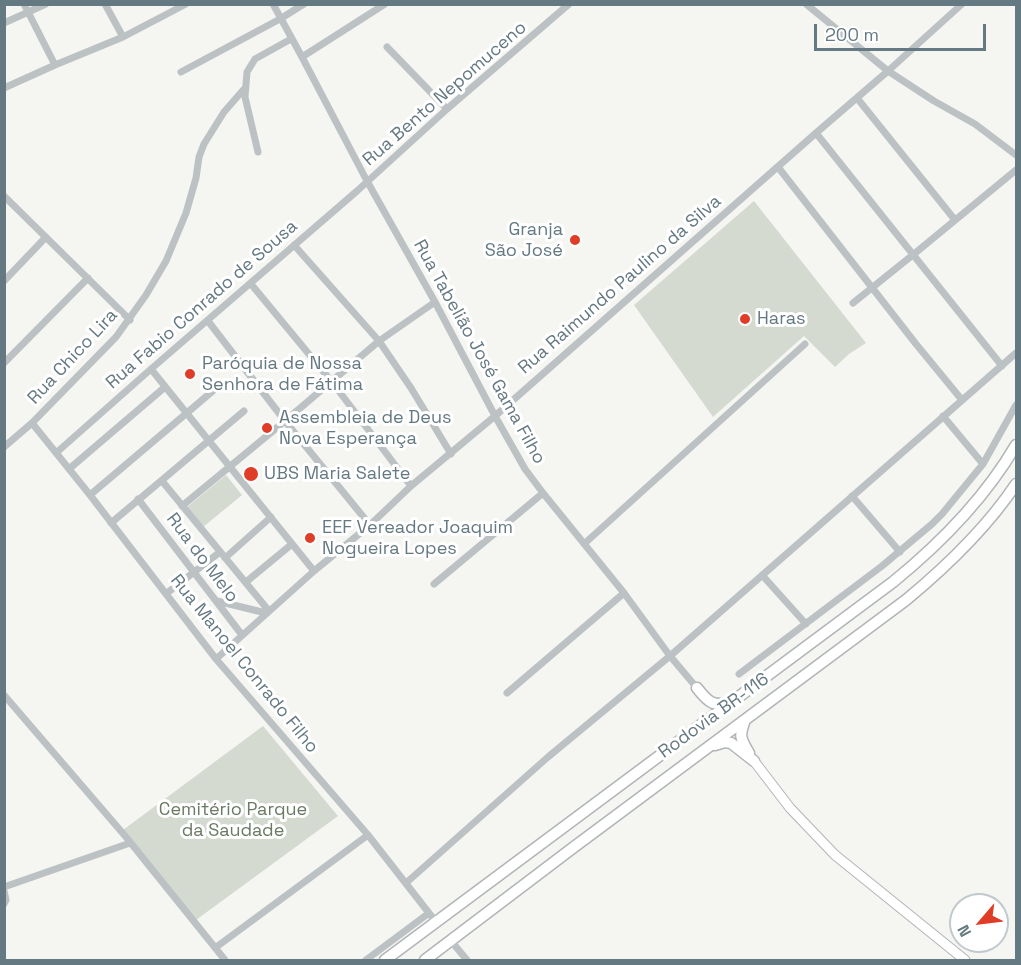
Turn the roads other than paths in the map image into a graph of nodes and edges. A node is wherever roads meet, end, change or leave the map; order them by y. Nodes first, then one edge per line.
1 (24, 4) edge
2 (46, 4) edge
3 (105, 4) edge
4 (186, 4) edge
5 (273, 4) edge
6 (304, 4) edge
7 (385, 4) edge
8 (569, 4) edge
9 (806, 4) edge
10 (962, 4) edge
11 (28, 12) junction
12 (280, 19) junction
13 (4, 23) edge
14 (123, 37) junction
15 (291, 39) junction
16 (387, 47) dead end
17 (302, 57) junction
18 (55, 65) junction
19 (888, 71) junction
20 (181, 72) dead end
21 (4, 88) edge
22 (245, 88) junction
23 (857, 98) junction
24 (447, 109) junction
25 (816, 133) junction
26 (258, 152) dead end
27 (1017, 155) edge
28 (778, 167) junction
29 (1017, 170) edge
30 (367, 182) junction
31 (4, 196) edge
32 (955, 220) junction
33 (46, 237) junction
34 (294, 245) junction
35 (914, 254) junction
36 (88, 278) junction
37 (4, 281) edge
38 (251, 284) junction
39 (873, 287) junction
40 (435, 302) junction
41 (853, 303) dead end
42 (130, 320) junction
43 (208, 321) junction
44 (379, 341) junction
45 (805, 344) dead end
46 (1017, 353) edge
47 (4, 363) edge
48 (1002, 366) junction
49 (151, 369) junction
50 (332, 382) junction
51 (221, 384) dead end
52 (165, 387) junction
53 (962, 400) junction
54 (1017, 405) edge
55 (244, 411) dead end
56 (187, 413) junction
57 (495, 416) junction
58 (943, 416) junction
59 (285, 421) junction
60 (32, 423) junction
61 (209, 440) junction
62 (1017, 445) edge
63 (4, 447) edge
64 (56, 453) junction
65 (451, 454) junction
66 (983, 464) junction
67 (230, 467) junction
68 (69, 469) junction
69 (162, 481) junction
70 (1017, 484) edge
71 (411, 486) junction
72 (543, 493) junction
73 (90, 495) junction
74 (852, 496) junction
75 (138, 499) junction
76 (183, 506) junction
77 (271, 518) junction
78 (111, 523) junction
79 (370, 525) junction
80 (292, 544) junction
81 (584, 544) junction
82 (900, 552) junction
83 (223, 555) junction
84 (314, 571) junction
85 (195, 572) junction
86 (762, 575) junction
87 (246, 582) junction
88 (434, 585) dead end
89 (624, 593) junction
90 (167, 594) junction
91 (217, 601) junction
92 (268, 612) junction
93 (806, 624) junction
94 (242, 635) junction
95 (670, 656) junction
96 (216, 659) junction
97 (740, 674) dead end
98 (697, 688) junction
99 (507, 693) dead end
100 (4, 695) edge
101 (731, 703) junction
102 (746, 719) junction
103 (700, 726) junction
104 (709, 746) junction
105 (754, 761) junction
106 (368, 835) junction
107 (130, 843) junction
108 (406, 883) junction
109 (4, 889) edge
110 (4, 904) edge
111 (433, 918) junction
112 (448, 944) junction
113 (215, 948) junction
114 (225, 960) edge
115 (366, 960) edge
116 (385, 960) edge
117 (425, 960) edge
118 (432, 960) edge
119 (467, 960) edge
120 (965, 960) edge

1 - 11 street
2 - 11 street
3 - 14 street
4 - 14 street
5 - 12 street, Rua Tabelião José Gama Filho
6 - 12 street
7 - 17 street
8 - 24 street, Rua Bento Nepomuceno
9 - 19 street
10 - 19 street, Rua Raimundo Paulino da Silva
11 - 13 street
11 - 18 street
12 - 15 street, Rua Tabelião José Gama Filho
12 - 20 street
14 - 18 street
15 - 17 street, Rua Tabelião José Gama Filho
15 - 22 street, Rua Chico Lira
16 - 24 street
17 - 30 street, Rua Tabelião José Gama Filho
18 - 21 street
19 - 23 street, Rua Raimundo Paulino da Silva
19 - 27 street
22 - 26 street
22 - 42 street, Rua Chico Lira
23 - 25 street, Rua Raimundo Paulino da Silva
23 - 32 street
24 - 30 street, Rua Bento Nepomuceno
25 - 28 street, Rua Raimundo Paulino da Silva
25 - 35 street
28 - 39 street
28 - 57 street, Rua Raimundo Paulino da Silva
29 - 32 street
30 - 34 street, Rua Fabio Conrado de Sousa
30 - 40 street, Rua Tabelião José Gama Filho
31 - 33 street
32 - 35 street
33 - 36 street
33 - 37 street
34 - 38 street, Rua Fabio Conrado de Sousa
34 - 44 street
35 - 39 street
35 - 48 street
36 - 42 street
36 - 47 street
38 - 43 street, Rua Fabio Conrado de Sousa
38 - 50 street
39 - 41 street
39 - 53 street
40 - 44 street
40 - 57 street, Rua Tabelião José Gama Filho
42 - 60 street, Rua Chico Lira
43 - 49 street, Rua Fabio Conrado de Sousa
43 - 59 street
44 - 50 street
44 - 65 street
45 - 81 street
46 - 48 street
48 - 53 street
49 - 52 street
49 - 64 street, Rua Fabio Conrado de Sousa
50 - 59 street
50 - 71 street
51 - 56 street
52 - 56 street
52 - 68 street
53 - 58 street
54 - 66 street
55 - 61 street
56 - 61 street
56 - 73 street
57 - 65 street, Rua Raimundo Paulino da Silva
57 - 72 street, Rua Tabelião José Gama Filho
58 - 66 street
58 - 74 street
59 - 67 street
59 - 79 street
60 - 63 street, Rua Chico Lira
60 - 64 street, Rua Manoel Conrado Filho
61 - 67 street
61 - 69 street
62 - 101 highway, Rodovia BR-116
64 - 68 street, Rua Manoel Conrado Filho
65 - 71 street, Rua Raimundo Paulino da Silva
66 - 82 street
67 - 76 street
67 - 77 street
68 - 73 street, Rua Manoel Conrado Filho
69 - 75 street
69 - 76 street
70 - 102 highway, Rodovia BR-116
71 - 79 street, Rua Raimundo Paulino da Silva
72 - 81 street, Rua Tabelião José Gama Filho
72 - 88 street
73 - 78 street, Rua Manoel Conrado Filho
74 - 82 street
74 - 86 street
75 - 78 street
75 - 85 street, Rua do Melo
76 - 83 street
77 - 80 street
77 - 83 street
78 - 90 street, Rua Manoel Conrado Filho
79 - 84 street, Rua Raimundo Paulino da Silva
80 - 84 street
80 - 87 street
81 - 89 street, Rua Tabelião José Gama Filho
82 - 93 street
83 - 85 street
83 - 87 street
84 - 92 street, Rua Raimundo Paulino da Silva
85 - 90 street
85 - 91 street, Rua do Melo
86 - 93 street
86 - 95 street
87 - 92 street
89 - 95 street, Rua Tabelião José Gama Filho
89 - 99 street
90 - 96 street, Rua Manoel Conrado Filho
91 - 92 street
91 - 94 street, Rua do Melo
92 - 94 street, Rua Raimundo Paulino da Silva
93 - 97 street
94 - 96 street, Rua Raimundo Paulino da Silva
95 - 98 street, Rua Tabelião José Gama Filho
95 - 108 street
96 - 106 street, Rua Manoel Conrado Filho
98 - 101 highway
98 - 103 highway
100 - 107 street
101 - 103 highway, Rodovia BR-116
102 - 104 highway, Rodovia BR-116
102 - 105 highway
103 - 111 highway, Rodovia BR-116
104 - 105 highway
104 - 112 highway, Rodovia BR-116
105 - 120 main road
106 - 108 street, Rua Manoel Conrado Filho
106 - 113 street
107 - 109 street
107 - 113 street
108 - 111 street, Rua Manoel Conrado Filho
109 - 110 street
111 - 115 street
111 - 116 highway, Rodovia BR-116
112 - 117 highway, Rodovia BR-116
112 - 118 highway
112 - 119 street
113 - 114 street

